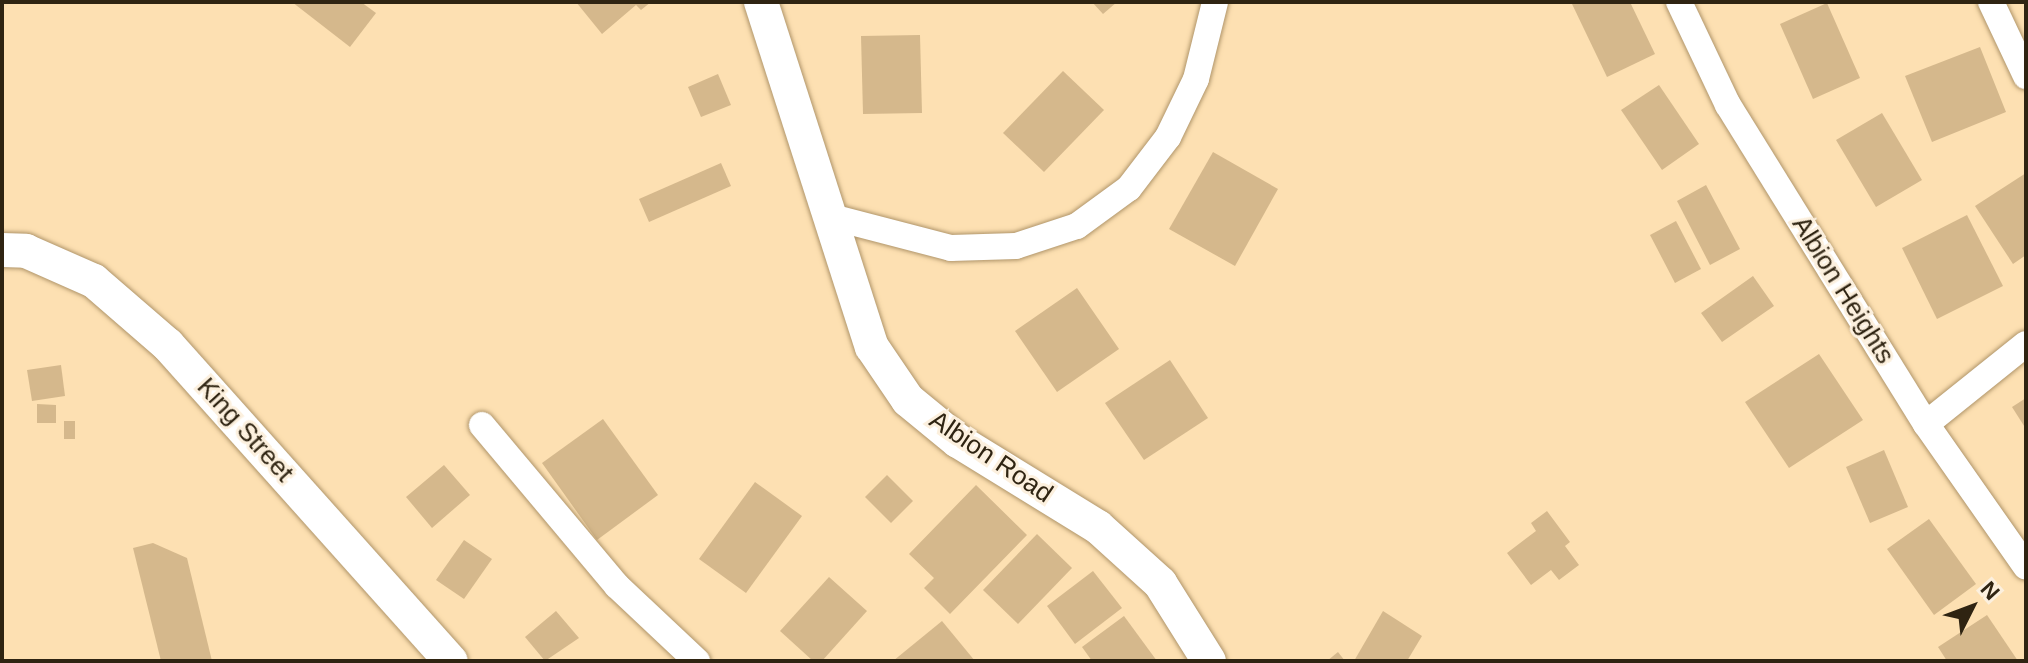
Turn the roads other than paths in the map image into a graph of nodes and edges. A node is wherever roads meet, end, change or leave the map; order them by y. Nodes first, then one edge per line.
1 (761, 2) edge
2 (1215, 2) edge
3 (1679, 2) edge
4 (1991, 2) edge
5 (2026, 76) edge
6 (828, 216) junction
7 (2, 250) edge
8 (2026, 344) edge
9 (1926, 424) junction
10 (482, 425) dead end
11 (2026, 567) edge
12 (451, 661) edge
13 (697, 661) edge
14 (1209, 661) edge

1 - 6 street, Albion Road
2 - 6 street
3 - 9 street, Albion Heights
4 - 5 street
6 - 14 street, Albion Road
7 - 12 street, King Street
8 - 9 street
9 - 11 street, Albion Heights
10 - 13 street

